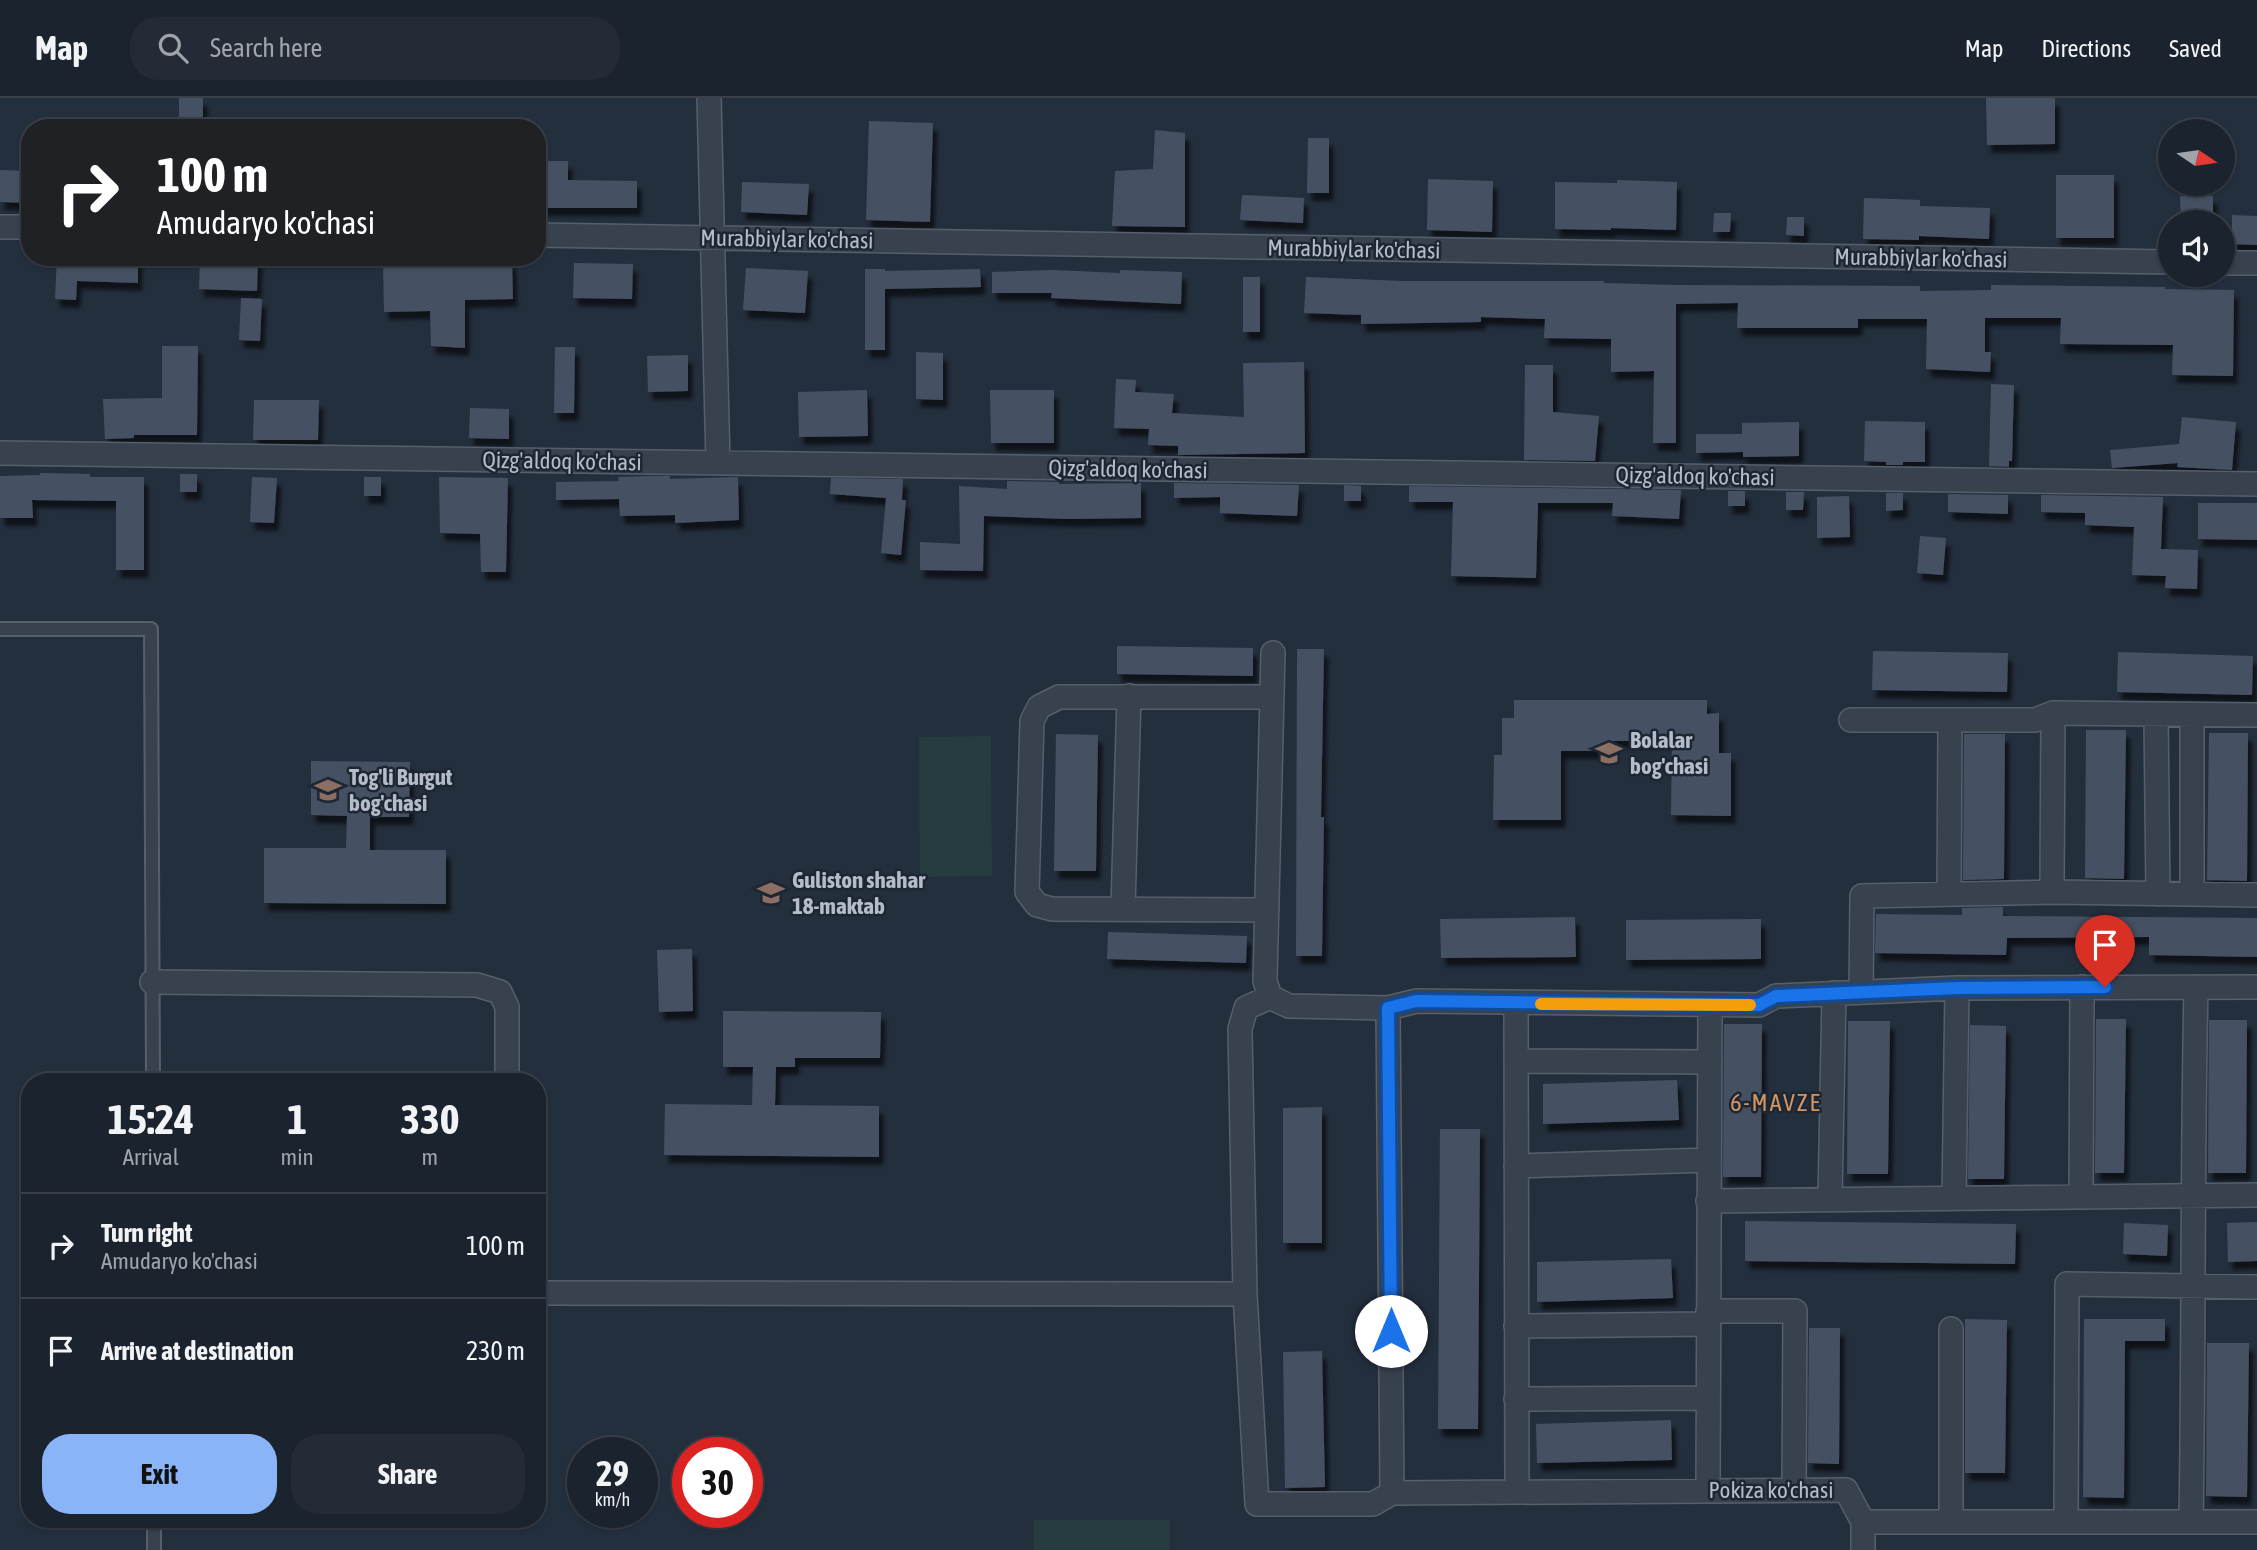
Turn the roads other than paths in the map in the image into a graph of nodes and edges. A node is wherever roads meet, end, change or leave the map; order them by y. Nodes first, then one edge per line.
1 (709, 98) edge
2 (0, 227) edge
3 (21, 227) edge
4 (546, 235) edge
5 (712, 238) junction
6 (2158, 262) edge
7 (2235, 262) edge
8 (2257, 263) edge
9 (0, 453) edge
10 (718, 463) junction
11 (2257, 484) edge
12 (0, 629) edge
13 (1273, 653) dead end
14 (1129, 696) junction
15 (1272, 697) junction
16 (2053, 713) junction
17 (2156, 714) junction
18 (2192, 715) junction
19 (2257, 715) edge
20 (1851, 719) dead end
21 (1950, 720) junction
22 (2052, 892) junction
23 (2192, 893) junction
24 (1949, 894) junction
25 (2158, 894) junction
26 (2257, 895) edge
27 (1123, 908) junction
28 (1266, 909) junction
29 (152, 982) junction
30 (2257, 986) edge
31 (2082, 987) junction
32 (2196, 987) junction
33 (1957, 988) junction
34 (1861, 992) junction
35 (1834, 993) junction
36 (1270, 997) junction
37 (1516, 1003) junction
38 (1710, 1005) junction
39 (1388, 1008) junction
40 (1516, 1061) junction
41 (1710, 1062) junction
42 (153, 1073) edge
43 (507, 1073) edge
44 (1709, 1160) junction
45 (1516, 1166) junction
46 (2192, 1194) junction
47 (2257, 1195) edge
48 (2081, 1197) junction
49 (1954, 1198) junction
50 (1830, 1199) junction
51 (1708, 1201) junction
52 (2194, 1287) junction
53 (2257, 1287) edge
54 (546, 1293) edge
55 (1245, 1294) junction
56 (1708, 1317) junction
57 (1516, 1325) junction
58 (1951, 1329) dead end
59 (1707, 1398) junction
60 (1516, 1399) junction
61 (1708, 1490) junction
62 (1794, 1490) junction
63 (1517, 1492) junction
64 (1392, 1493) junction
65 (1863, 1522) junction
66 (1951, 1522) junction
67 (2066, 1522) junction
68 (2191, 1522) junction
69 (2257, 1522) edge
70 (154, 1528) edge
71 (154, 1550) edge
72 (1863, 1550) edge

1 - 5 street
2 - 3 street
4 - 5 street, Murabbiylar ko'chasi
5 - 6 street, Murabbiylar ko'chasi
5 - 10 street
7 - 8 street
9 - 10 street, Qizg'aldoq ko'chasi
10 - 11 street, Qizg'aldoq ko'chasi
12 - 29 lane
13 - 15 street
14 - 15 street
14 - 27 street
14 - 27 street
15 - 28 street
16 - 17 street
16 - 21 street
16 - 22 street
17 - 18 street
17 - 25 street
18 - 19 street
18 - 23 street
20 - 21 street
21 - 24 street
22 - 24 street
22 - 25 street
23 - 25 street
23 - 26 street
24 - 34 street
27 - 28 street
28 - 36 street
29 - 42 lane
29 - 43 street
30 - 32 street
31 - 32 street
31 - 33 street
31 - 48 street
32 - 46 street
33 - 34 street
33 - 49 street
34 - 35 street
35 - 38 street
35 - 50 street
36 - 39 street
36 - 55 street
37 - 38 street
37 - 39 street
37 - 40 street
38 - 41 street
39 - 64 street
40 - 41 street
40 - 45 street
41 - 44 street
44 - 45 street
44 - 51 street
45 - 57 street
46 - 47 street
46 - 48 street
46 - 52 street
48 - 49 street
49 - 50 street
50 - 51 street
51 - 56 street
52 - 53 street
52 - 67 street
52 - 68 street
54 - 55 street
55 - 64 street, Pokiza ko'chasi
56 - 57 street
56 - 59 street
56 - 62 street
57 - 60 street
58 - 66 street
59 - 60 street
59 - 61 street
60 - 63 street
61 - 62 street, Pokiza ko'chasi
61 - 63 street, Pokiza ko'chasi
62 - 65 street, Pokiza ko'chasi
63 - 64 street, Pokiza ko'chasi
65 - 66 street
65 - 72 street
66 - 67 street
67 - 68 street
68 - 69 street
70 - 71 lane

